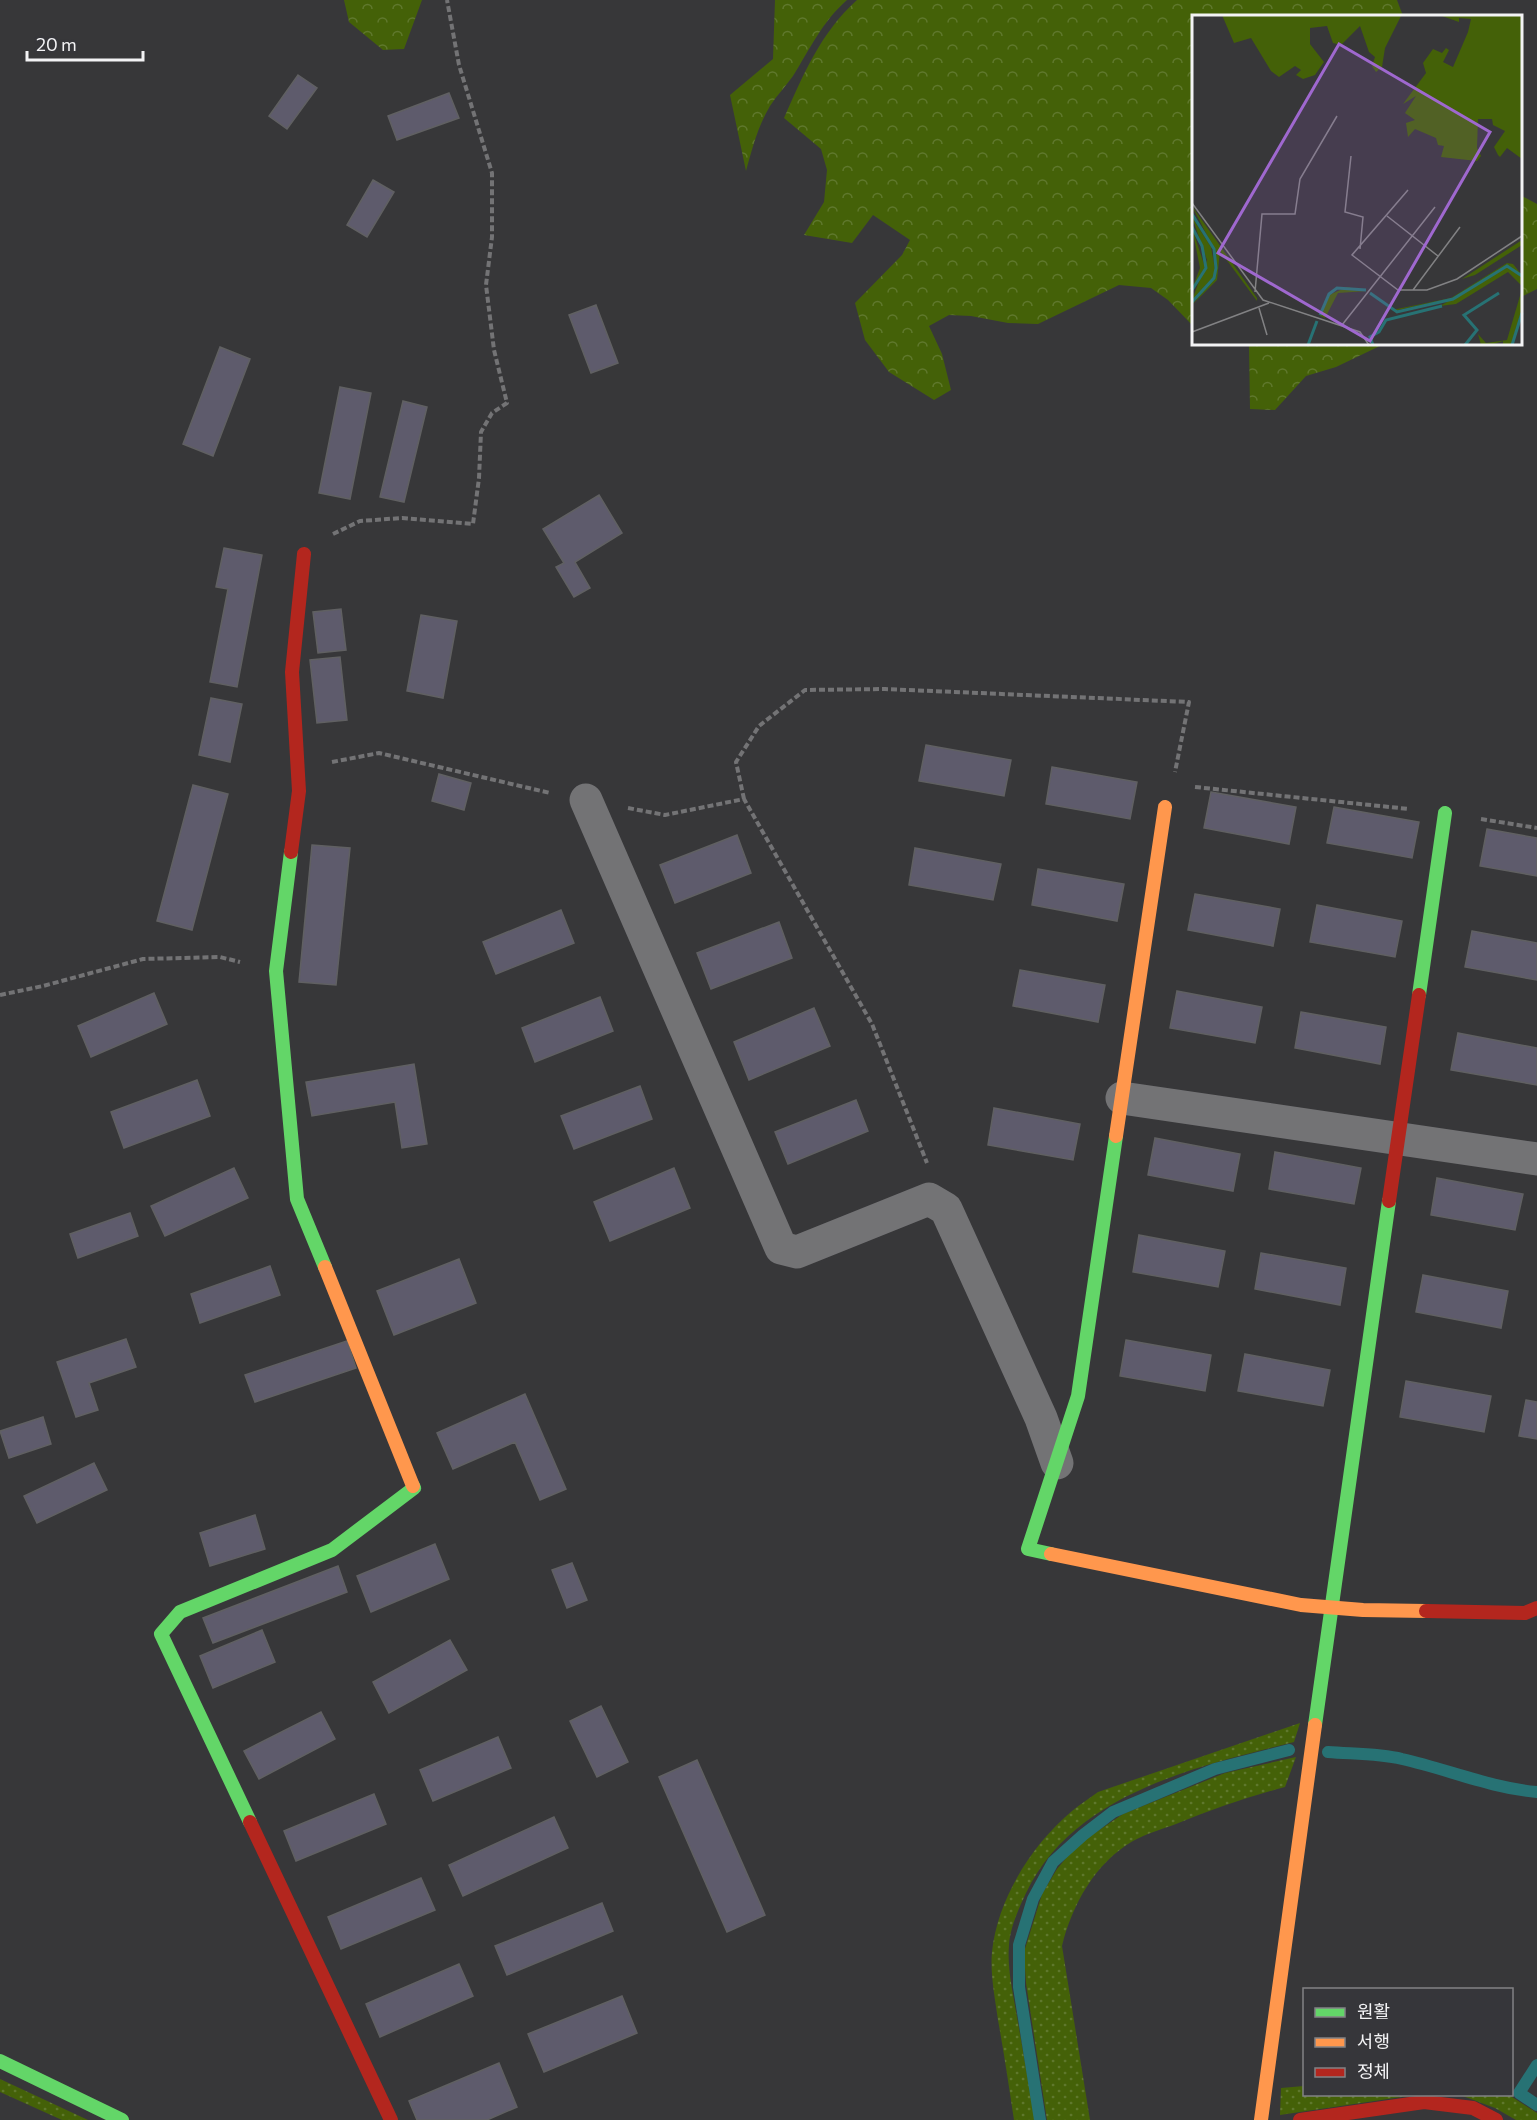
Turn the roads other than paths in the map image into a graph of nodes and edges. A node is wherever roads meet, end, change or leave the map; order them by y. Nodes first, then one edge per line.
1 (304, 554) road end
2 (586, 800) road end
3 (1165, 807) dead end
4 (1444, 813) road end
5 (1122, 1098) junction
6 (1398, 1138) junction
7 (1537, 1159) edge
8 (1057, 1463) junction
9 (1331, 1607) junction
10 (1537, 1608) edge
11 (0, 2061) edge
12 (122, 2120) edge
13 (391, 2120) edge
14 (1261, 2120) edge
15 (1300, 2120) edge
16 (1496, 2120) edge

1 - 13 street
2 - 8 street
3 - 5 street
4 - 6 street
5 - 6 street
5 - 8 street
6 - 7 street
6 - 9 street
8 - 9 street
9 - 10 street
9 - 14 street
11 - 12 street
15 - 16 street

